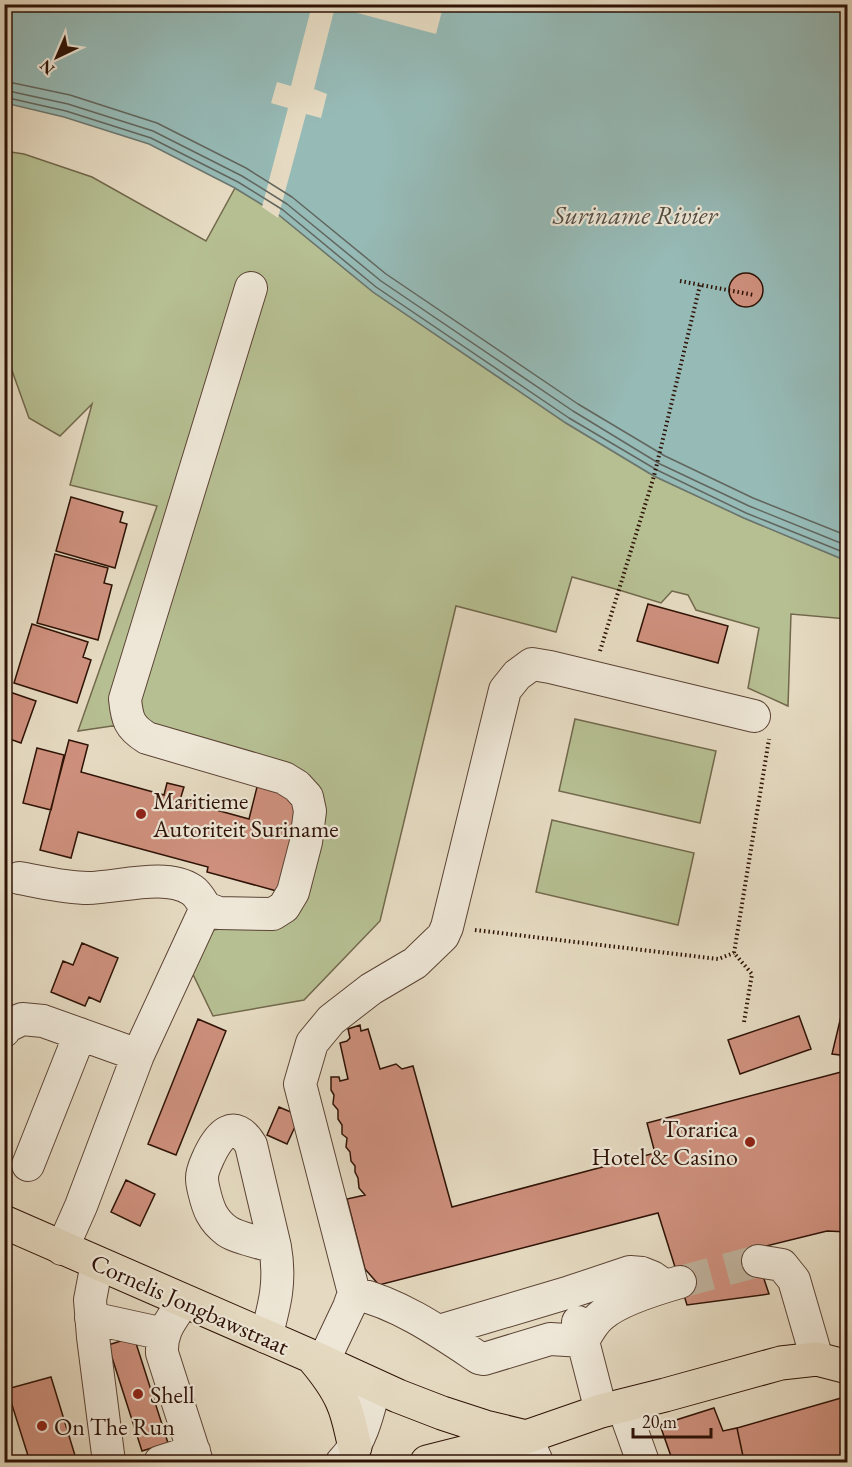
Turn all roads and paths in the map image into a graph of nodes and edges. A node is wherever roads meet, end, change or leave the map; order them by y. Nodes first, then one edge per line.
1 (680, 281) dead end
2 (700, 285) junction
3 (250, 288) dead end
4 (754, 295) dead end
5 (592, 677) junction
6 (754, 716) joint
7 (19, 878) dead end
8 (206, 908) junction
9 (447, 927) junction
10 (734, 953) junction
11 (744, 1022) dead end
12 (4, 1031) edge
13 (80, 1034) junction
14 (138, 1055) junction
15 (28, 1165) dead end
16 (4, 1222) edge
17 (275, 1247) dead end
18 (62, 1249) junction
19 (758, 1261) tunnel mouth
20 (97, 1263) junction
21 (570, 1292) junction
22 (354, 1293) junction
23 (184, 1301) junction
24 (91, 1318) junction
25 (439, 1331) junction
26 (164, 1334) junction
27 (266, 1337) junction
28 (583, 1341) junction
29 (318, 1360) junction
30 (832, 1363) edge
31 (386, 1391) junction
32 (612, 1409) junction
33 (531, 1450) edge
34 (195, 1457) edge
35 (353, 1457) edge
36 (110, 1462) edge
37 (160, 1462) edge
38 (427, 1462) edge
39 (643, 1462) edge

1 - 2 path
2 - 4 path
2 - 5 path
3 - 8 street
5 - 6 street
5 - 9 street
6 - 10 path
7 - 8 street
8 - 14 street
9 - 10 path
9 - 22 street
10 - 11 path
12 - 13 street
13 - 14 street
13 - 15 street
14 - 18 street
16 - 18 main road, Cornelis Jongbawstraat
17 - 27 street
18 - 20 main road, Cornelis Jongbawstraat
19 - 30 street
20 - 23 main road, Cornelis Jongbawstraat
20 - 24 street
21 - 25 street
21 - 28 street
21 - 28 street
22 - 25 street
22 - 29 street
23 - 26 street
23 - 27 main road, Cornelis Jongbawstraat
24 - 26 street
24 - 36 street
25 - 28 street
26 - 34 street
27 - 29 main road, Cornelis Jongbawstraat
28 - 32 street
29 - 31 main road, Cornelis Jongbawstraat
29 - 35 main road
30 - 32 main road
31 - 33 main road, Cornelis Jongbawstraat
31 - 35 street
32 - 33 main road
32 - 39 street
33 - 38 main road
34 - 37 street

